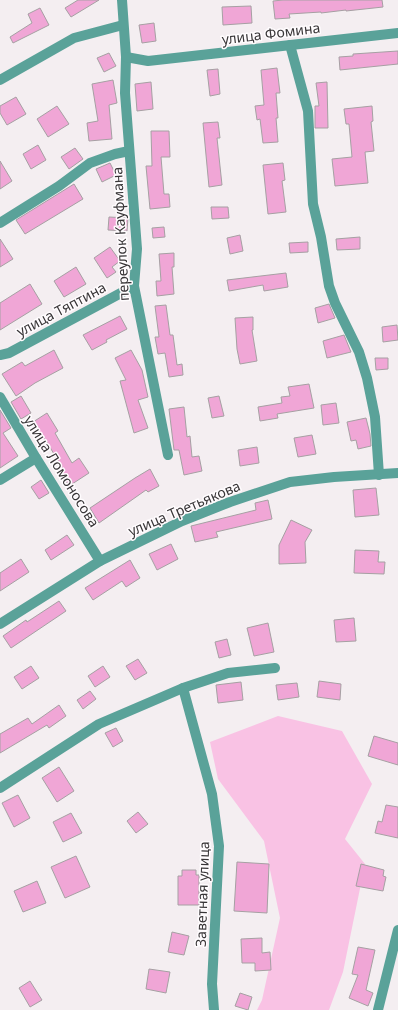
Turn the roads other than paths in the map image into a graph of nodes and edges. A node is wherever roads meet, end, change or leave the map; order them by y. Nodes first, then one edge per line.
1 (122, 0) edge
2 (123, 25) junction
3 (398, 33) edge
4 (290, 45) junction
5 (126, 57) junction
6 (0, 80) edge
7 (129, 151) junction
8 (0, 223) edge
9 (134, 286) junction
10 (0, 355) edge
11 (0, 397) edge
12 (168, 455) dead end
13 (36, 458) junction
14 (398, 473) edge
15 (379, 475) junction
16 (0, 480) edge
17 (100, 561) junction
18 (0, 624) edge
19 (275, 668) dead end
20 (182, 688) junction
21 (0, 788) edge
22 (398, 930) edge
23 (381, 1008) edge
24 (214, 1010) edge

1 - 2 street, переулок Кауфмана
2 - 5 street, переулок Кауфмана
2 - 6 street
3 - 4 street, улица Фомина
4 - 5 street, улица Фомина
4 - 15 street
5 - 7 street, переулок Кауфмана
7 - 8 street
7 - 9 street, переулок Кауфмана
9 - 10 street, улица Тяптина
9 - 12 street, переулок Кауфмана
11 - 13 street, улица Ломоносова
13 - 16 street
13 - 17 street, улица Ломоносова
14 - 15 street, улица Третьякова
15 - 17 street, улица Третьякова
17 - 18 street, улица Третьякова
19 - 20 street
20 - 21 street
20 - 24 street, Заветная улица
22 - 23 street

